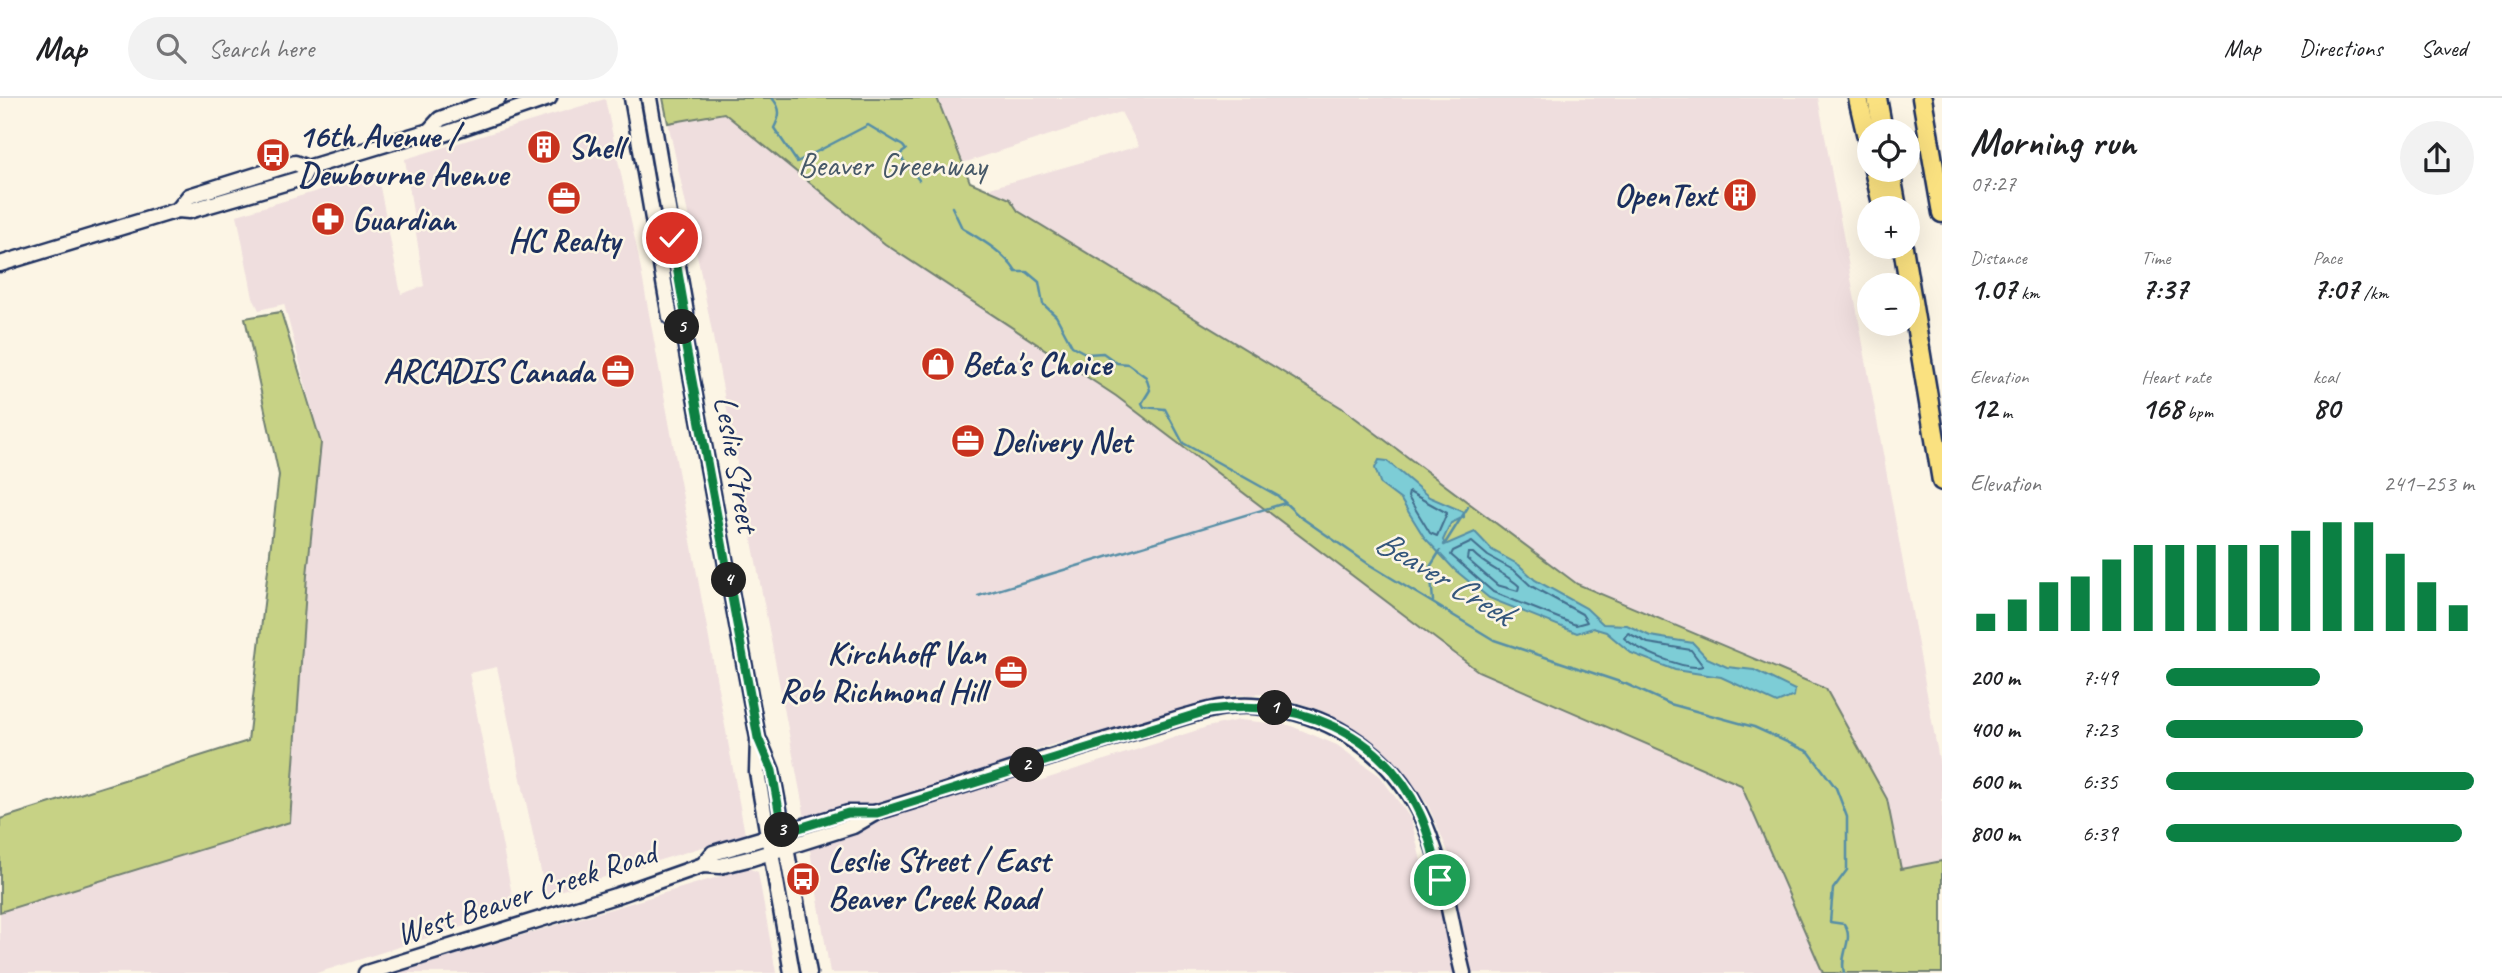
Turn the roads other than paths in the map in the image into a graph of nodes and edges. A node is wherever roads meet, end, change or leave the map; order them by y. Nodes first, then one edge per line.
1 (498, 98) edge
2 (549, 98) edge
3 (632, 98) edge
4 (649, 98) edge
5 (1858, 98) edge
6 (1877, 98) edge
7 (1922, 98) edge
8 (1863, 119) edge
9 (1881, 119) edge
10 (429, 131) junction
11 (1942, 213) edge
12 (1905, 259) edge
13 (0, 264) edge
14 (682, 326) junction
15 (1916, 336) edge
16 (1920, 350) junction
17 (1942, 481) edge
18 (758, 738) junction
19 (784, 840) junction
20 (768, 845) junction
21 (366, 973) edge
22 (792, 973) edge
23 (809, 973) edge
24 (1462, 973) edge

1 - 10 main road
2 - 10 main road
3 - 14 main road, Leslie Street
4 - 14 main road, Leslie Street
5 - 8 highway
6 - 9 highway
7 - 11 highway
10 - 13 main road
12 - 16 highway
14 - 18 main road, Leslie Street
15 - 16 highway
16 - 17 highway
18 - 19 main road, Leslie Street
18 - 20 main road, Leslie Street
19 - 20 main road, West Beaver Creek Road
19 - 23 main road, Leslie Street
19 - 24 main road, West Beaver Creek Road
20 - 21 main road, West Beaver Creek Road
20 - 22 main road, Leslie Street

